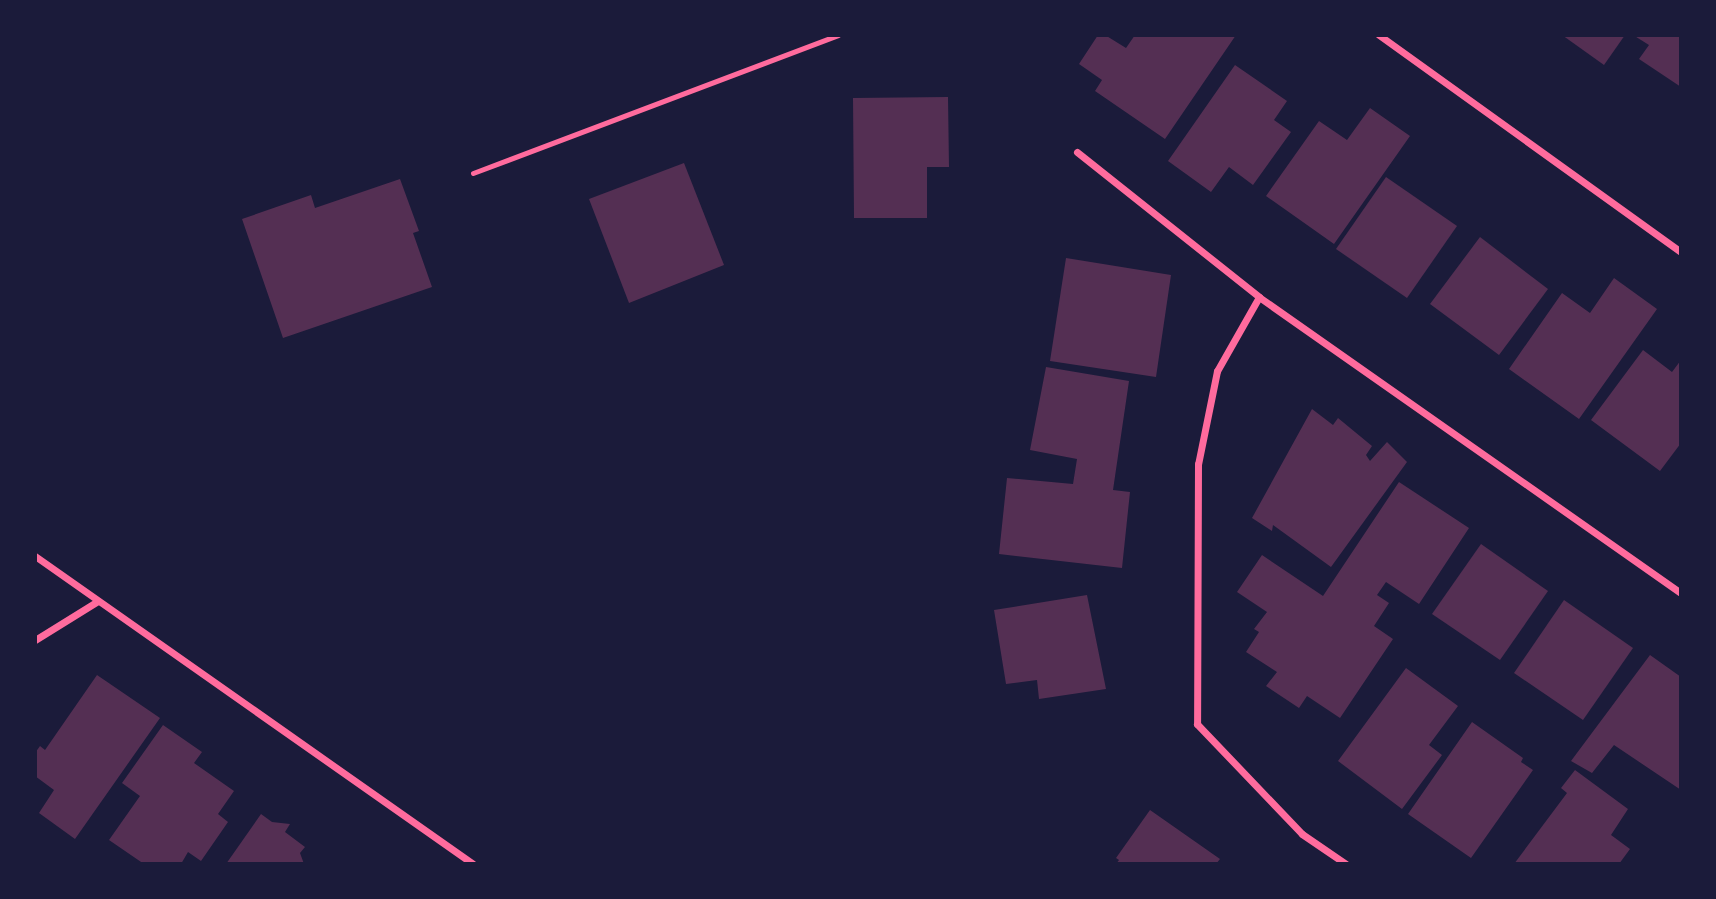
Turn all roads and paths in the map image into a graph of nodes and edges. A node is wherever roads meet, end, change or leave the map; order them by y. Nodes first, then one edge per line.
1 (838, 35) edge
2 (1379, 35) edge
3 (1077, 152) dead end
4 (474, 173) dead end
5 (1681, 252) edge
6 (1259, 297) junction
7 (35, 556) edge
8 (1681, 593) edge
9 (98, 601) junction
10 (35, 640) edge
11 (473, 864) edge
12 (1346, 864) edge

1 - 4 lane
2 - 5 street
3 - 6 street
6 - 8 street
6 - 12 street
7 - 9 street
9 - 10 street
9 - 11 street

